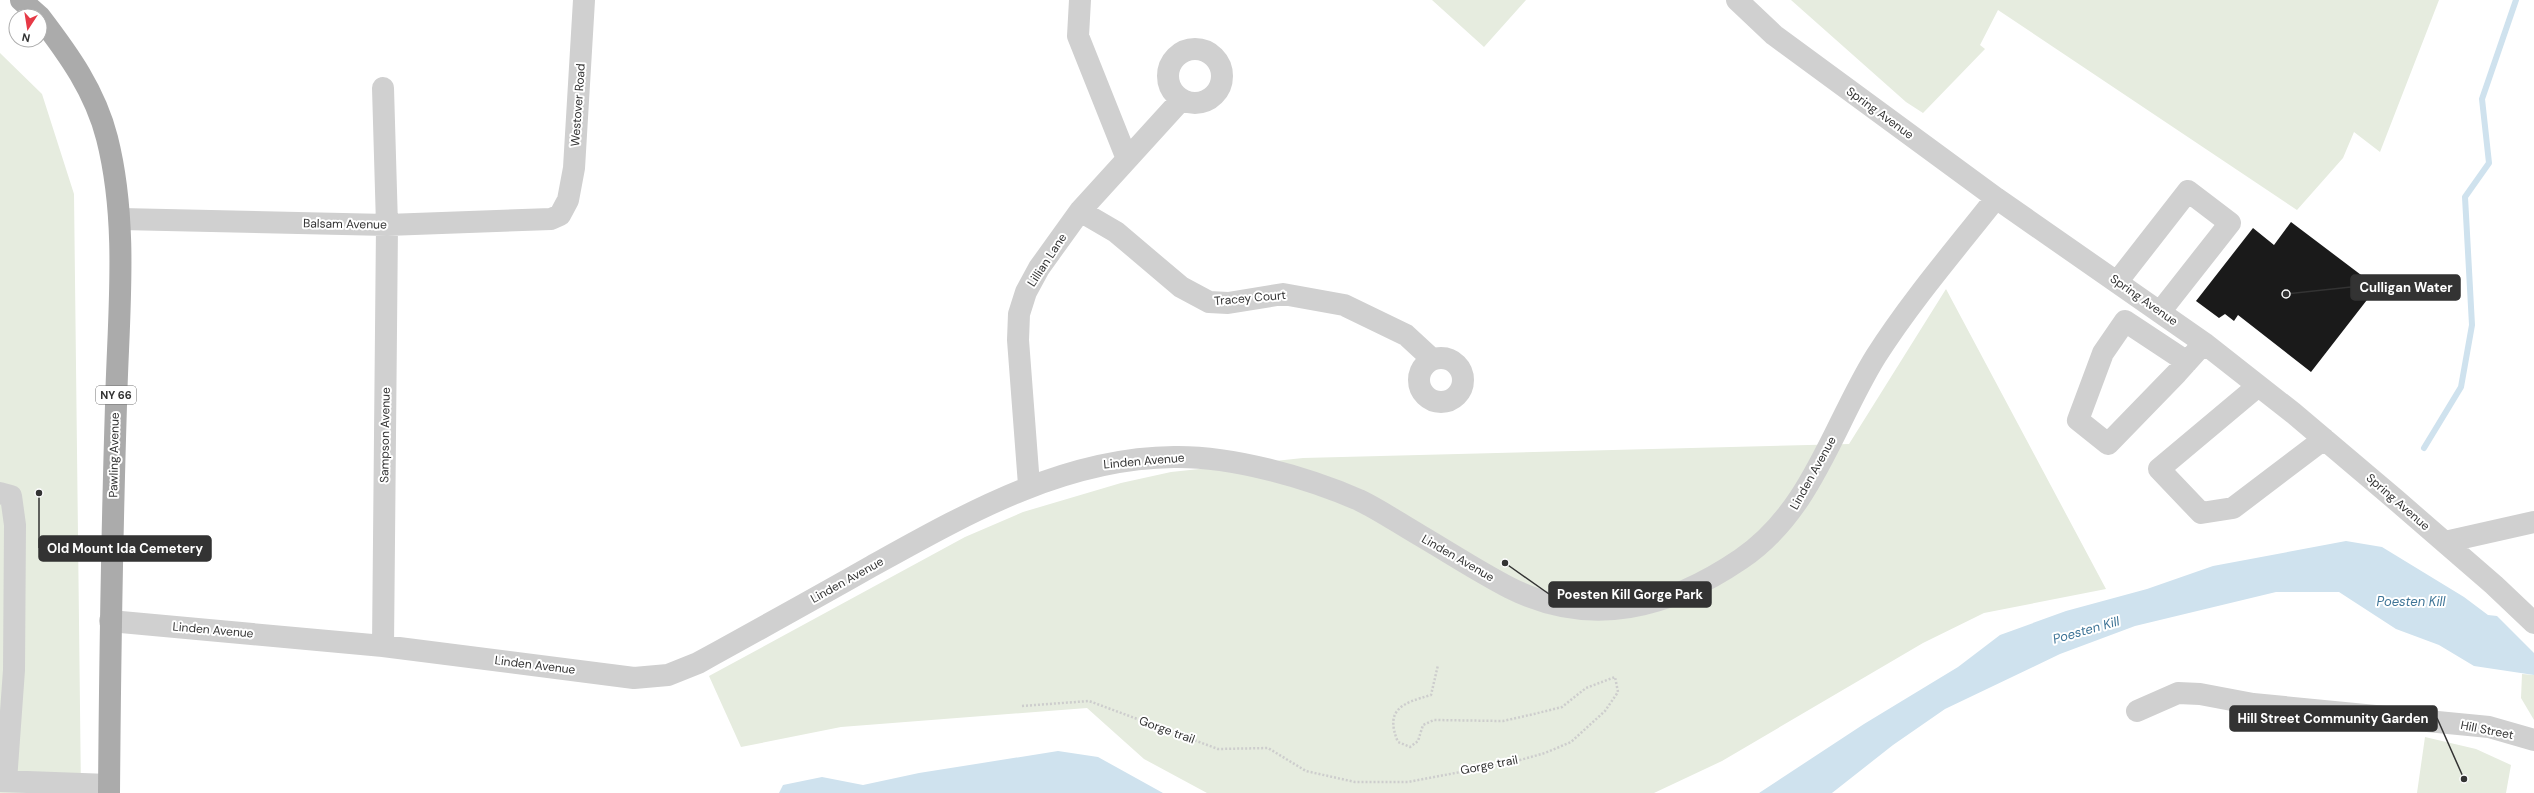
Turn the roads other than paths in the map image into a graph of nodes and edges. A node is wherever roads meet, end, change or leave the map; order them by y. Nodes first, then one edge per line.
1 (20, 0) edge
2 (584, 0) edge
3 (1080, 0) edge
4 (1736, 0) edge
5 (29, 8) edge
6 (48, 28) edge
7 (383, 88) dead end
8 (1181, 100) dead end
9 (1127, 159) junction
10 (1996, 198) junction
11 (564, 208) joint
12 (1080, 211) junction
13 (121, 219) junction
14 (387, 225) junction
15 (2117, 282) junction
16 (2140, 297) junction
17 (2160, 312) junction
18 (2125, 321) junction
19 (2204, 343) junction
20 (1432, 359) dead end
21 (2187, 362) junction
22 (2258, 386) junction
23 (2324, 439) junction
24 (1029, 485) junction
25 (0, 492) edge
26 (2534, 522) edge
27 (2445, 542) junction
28 (110, 621) junction
29 (2534, 623) edge
30 (383, 646) junction
31 (2137, 711) dead end
32 (2534, 740) edge
33 (3, 781) edge
34 (109, 789) edge

1 - 5 main road, Pawling Avenue / NY 66
2 - 11 street, Westover Road
3 - 9 street
4 - 10 street, Spring Avenue
6 - 13 main road, Pawling Avenue / NY 66
7 - 14 street, Sampson Avenue
8 - 9 street, Lillian Lane
9 - 12 street, Lillian Lane
10 - 15 street, Spring Avenue
10 - 24 street, Linden Avenue
11 - 14 street, Balsam Avenue
12 - 20 street, Tracey Court
12 - 24 street, Lillian Lane
13 - 14 street, Balsam Avenue
13 - 28 main road, Pawling Avenue / NY 66
14 - 30 street, Sampson Avenue
15 - 16 street, Spring Avenue
15 - 17 street
16 - 17 street, Spring Avenue
16 - 18 street
17 - 19 street, Spring Avenue
18 - 21 street
18 - 21 street
19 - 21 street
19 - 22 street, Spring Avenue
22 - 23 street, Spring Avenue
22 - 23 street
23 - 27 street, Spring Avenue
24 - 30 street, Linden Avenue
25 - 33 street
26 - 27 street
27 - 29 street, Spring Avenue
28 - 30 street, Linden Avenue
28 - 34 main road, Pawling Avenue / NY 66
31 - 32 street, Hill Street
33 - 34 street

